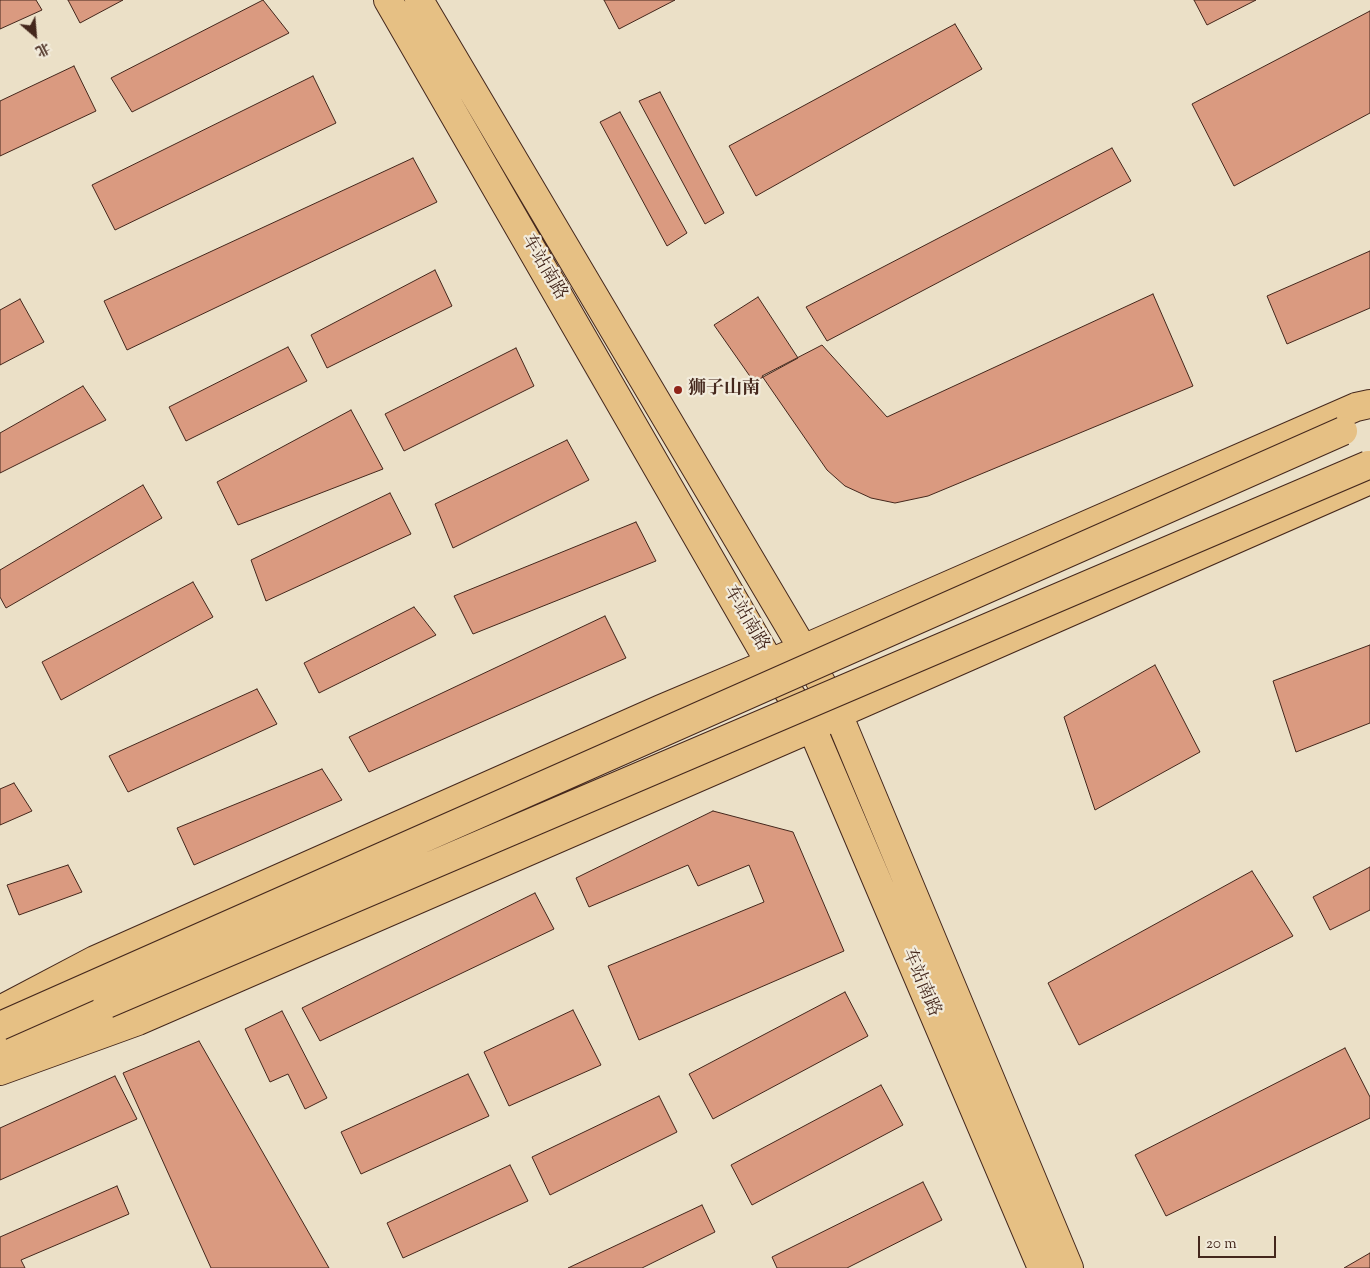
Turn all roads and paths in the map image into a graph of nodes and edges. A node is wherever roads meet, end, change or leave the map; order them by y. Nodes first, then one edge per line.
1 (388, 0) edge
2 (420, 0) edge
3 (1370, 404) edge
4 (1370, 420) edge
5 (1369, 470) edge
6 (803, 649) junction
7 (770, 663) junction
8 (838, 714) junction
9 (812, 728) junction
10 (0, 1010) edge
11 (0, 1026) edge
12 (0, 1053) edge
13 (0, 1071) edge
14 (1042, 1268) edge
15 (1069, 1268) edge

1 - 7 main road, 车站南路
2 - 6 main road, 车站南路
3 - 6 main road
4 - 11 main road, bridge
5 - 8 main road
5 - 12 main road, bridge
6 - 7 main road
6 - 8 main road, 车站南路
7 - 9 main road, 车站南路
7 - 10 main road
8 - 9 main road
8 - 15 main road, 车站南路
9 - 13 main road
9 - 14 main road, 车站南路

